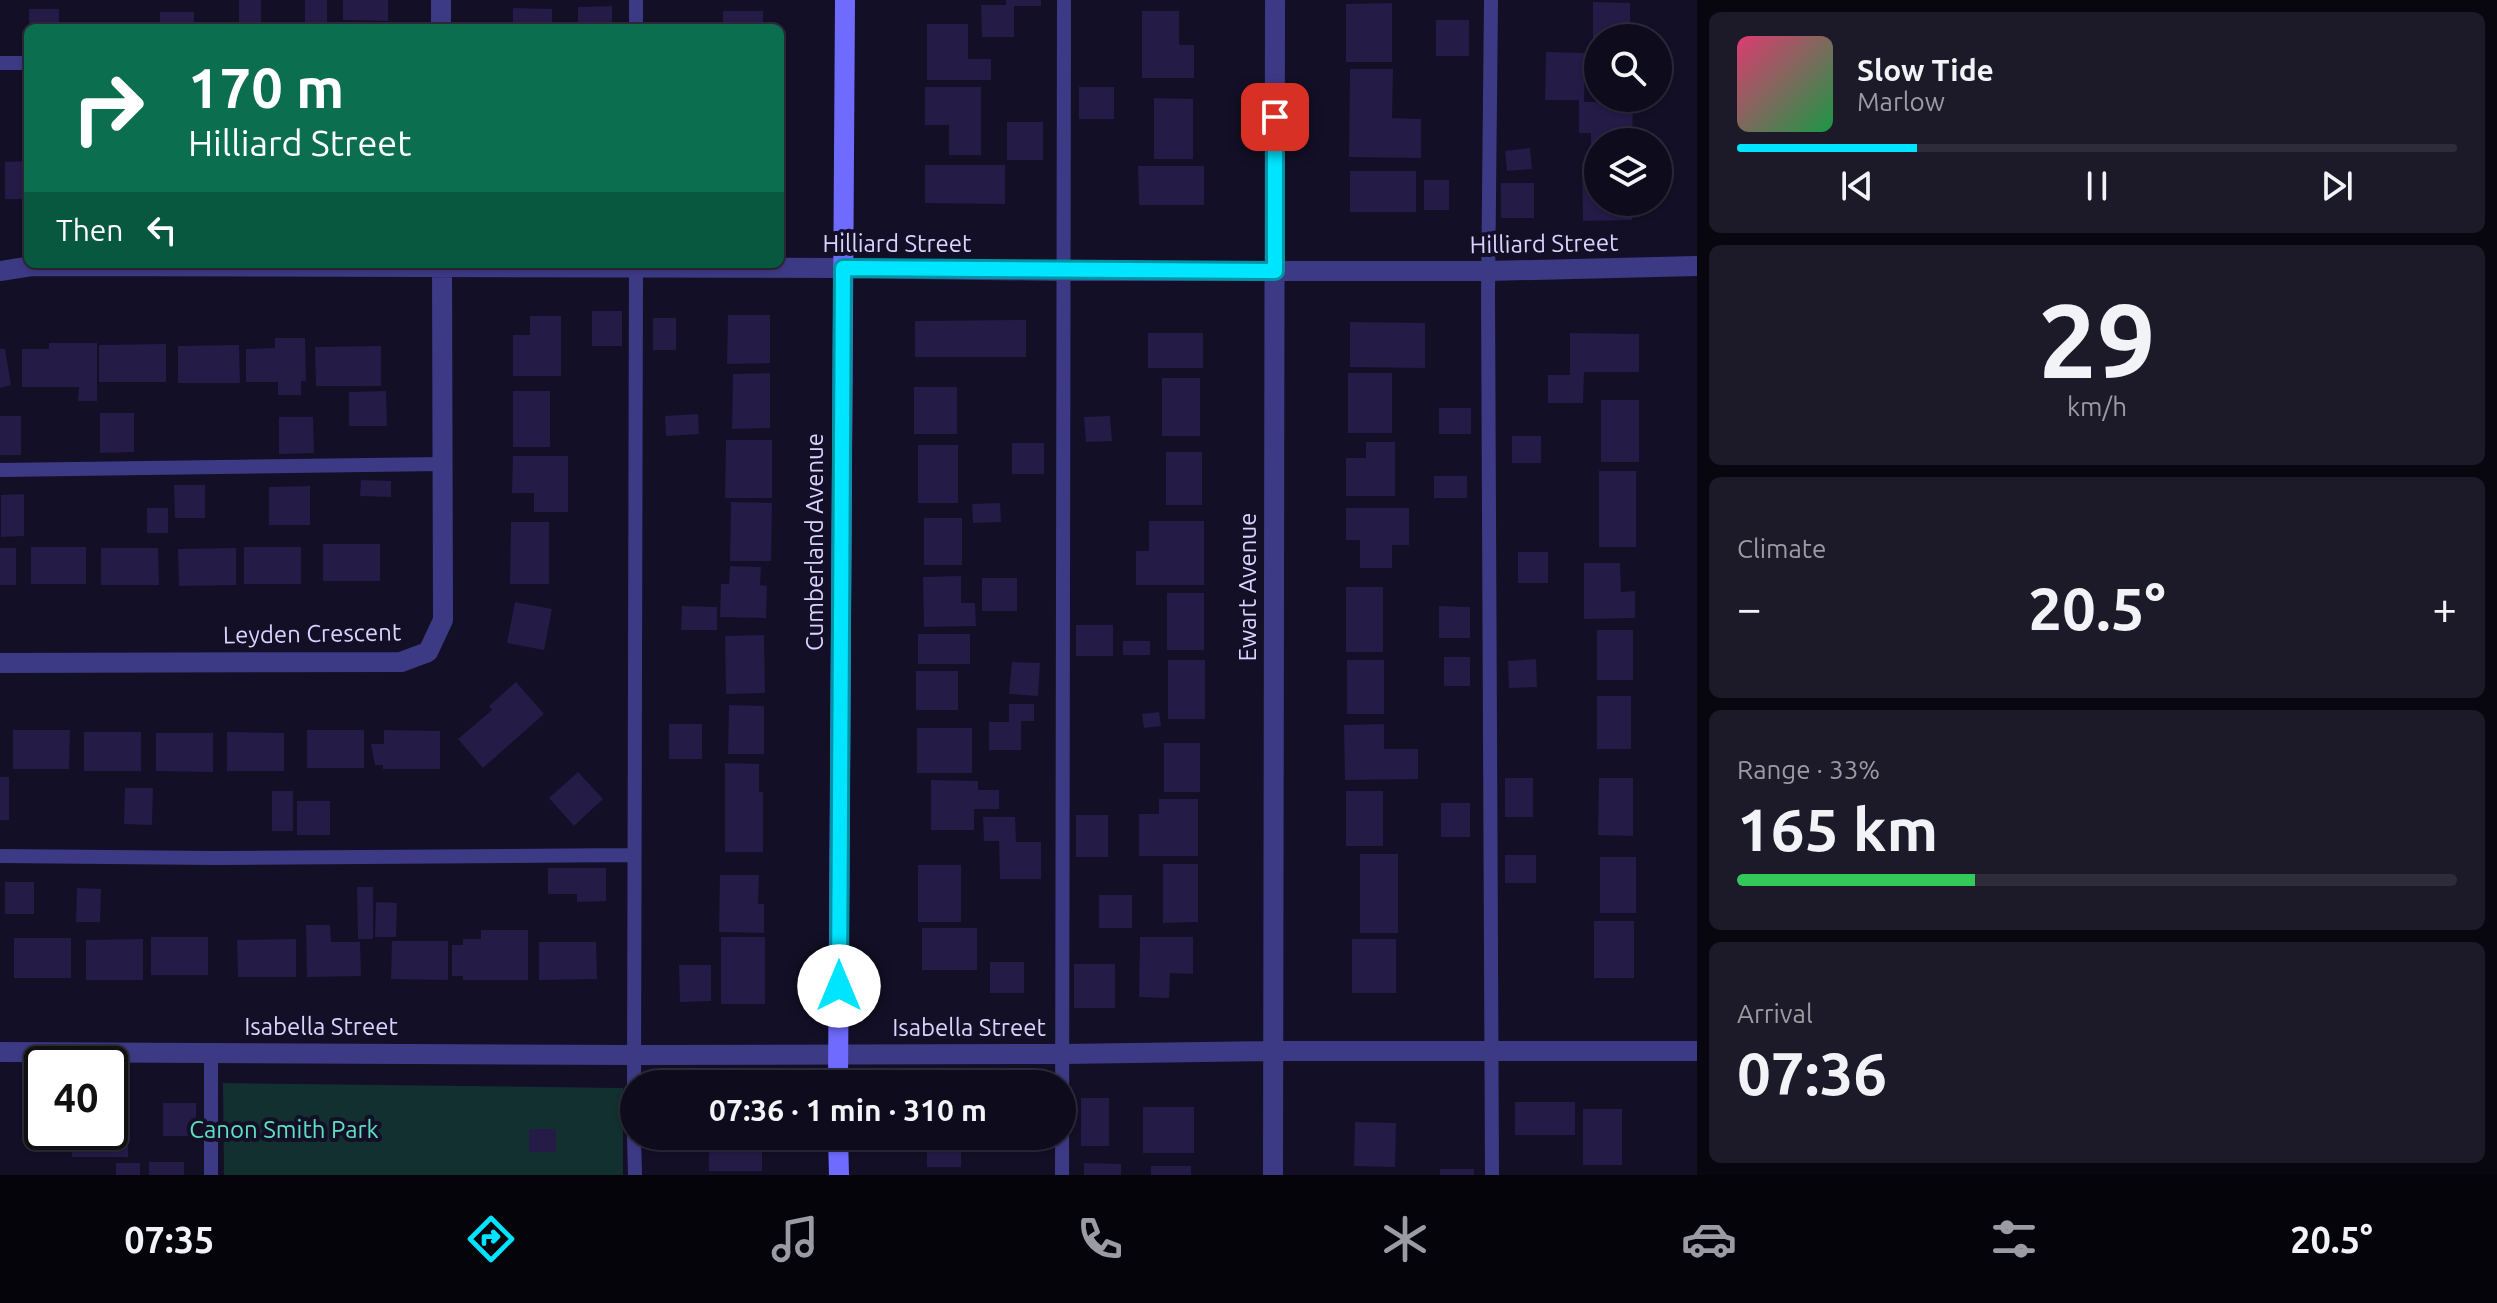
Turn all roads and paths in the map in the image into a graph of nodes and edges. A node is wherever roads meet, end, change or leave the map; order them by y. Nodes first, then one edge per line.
1 (441, 0) edge
2 (636, 0) edge
3 (845, 0) edge
4 (1064, 0) edge
5 (1275, 0) edge
6 (1491, 0) edge
7 (441, 24) edge
8 (636, 24) edge
9 (0, 63) edge
10 (24, 63) edge
11 (1697, 266) edge
12 (24, 267) edge
13 (784, 267) edge
14 (442, 268) edge
15 (636, 268) edge
16 (843, 268) junction
17 (0, 271) edge
18 (1062, 271) junction
19 (1275, 271) junction
20 (1488, 271) junction
21 (442, 464) junction
22 (0, 470) edge
23 (0, 663) edge
24 (633, 855) junction
25 (0, 856) edge
26 (1273, 1051) junction
27 (1493, 1051) junction
28 (1697, 1051) edge
29 (0, 1052) edge
30 (211, 1052) junction
31 (838, 1054) junction
32 (1063, 1054) junction
33 (634, 1055) junction
34 (634, 1070) edge
35 (838, 1070) edge
36 (634, 1150) edge
37 (838, 1150) edge
38 (211, 1175) edge
39 (635, 1175) edge
40 (839, 1175) edge
41 (1062, 1175) edge
42 (1273, 1175) edge
43 (1492, 1175) edge

1 - 7 street
2 - 8 lane
3 - 16 street, Cumberland Avenue
4 - 18 lane
5 - 19 street, Ewart Avenue
6 - 20 lane
9 - 10 lane
11 - 20 street, Hilliard Street
12 - 17 street, Hilliard Street
13 - 16 street, Hilliard Street
14 - 21 street, Leyden Crescent
15 - 24 lane
16 - 18 street, Hilliard Street
16 - 31 street, Cumberland Avenue
18 - 19 street, Hilliard Street
18 - 32 lane
19 - 20 street, Hilliard Street
19 - 26 street, Ewart Avenue
20 - 27 lane
21 - 22 lane
21 - 23 street, Leyden Crescent
24 - 25 lane
24 - 33 lane
26 - 27 street, Isabella Street
26 - 32 street, Isabella Street
26 - 42 street, Ewart Avenue
27 - 28 street, Isabella Street
27 - 43 lane
29 - 30 street, Isabella Street
30 - 33 street, Isabella Street
30 - 38 lane
31 - 32 street, Isabella Street
31 - 33 street, Isabella Street
31 - 35 street, Cumberland Avenue
32 - 41 lane
33 - 34 lane
36 - 39 lane
37 - 40 street

